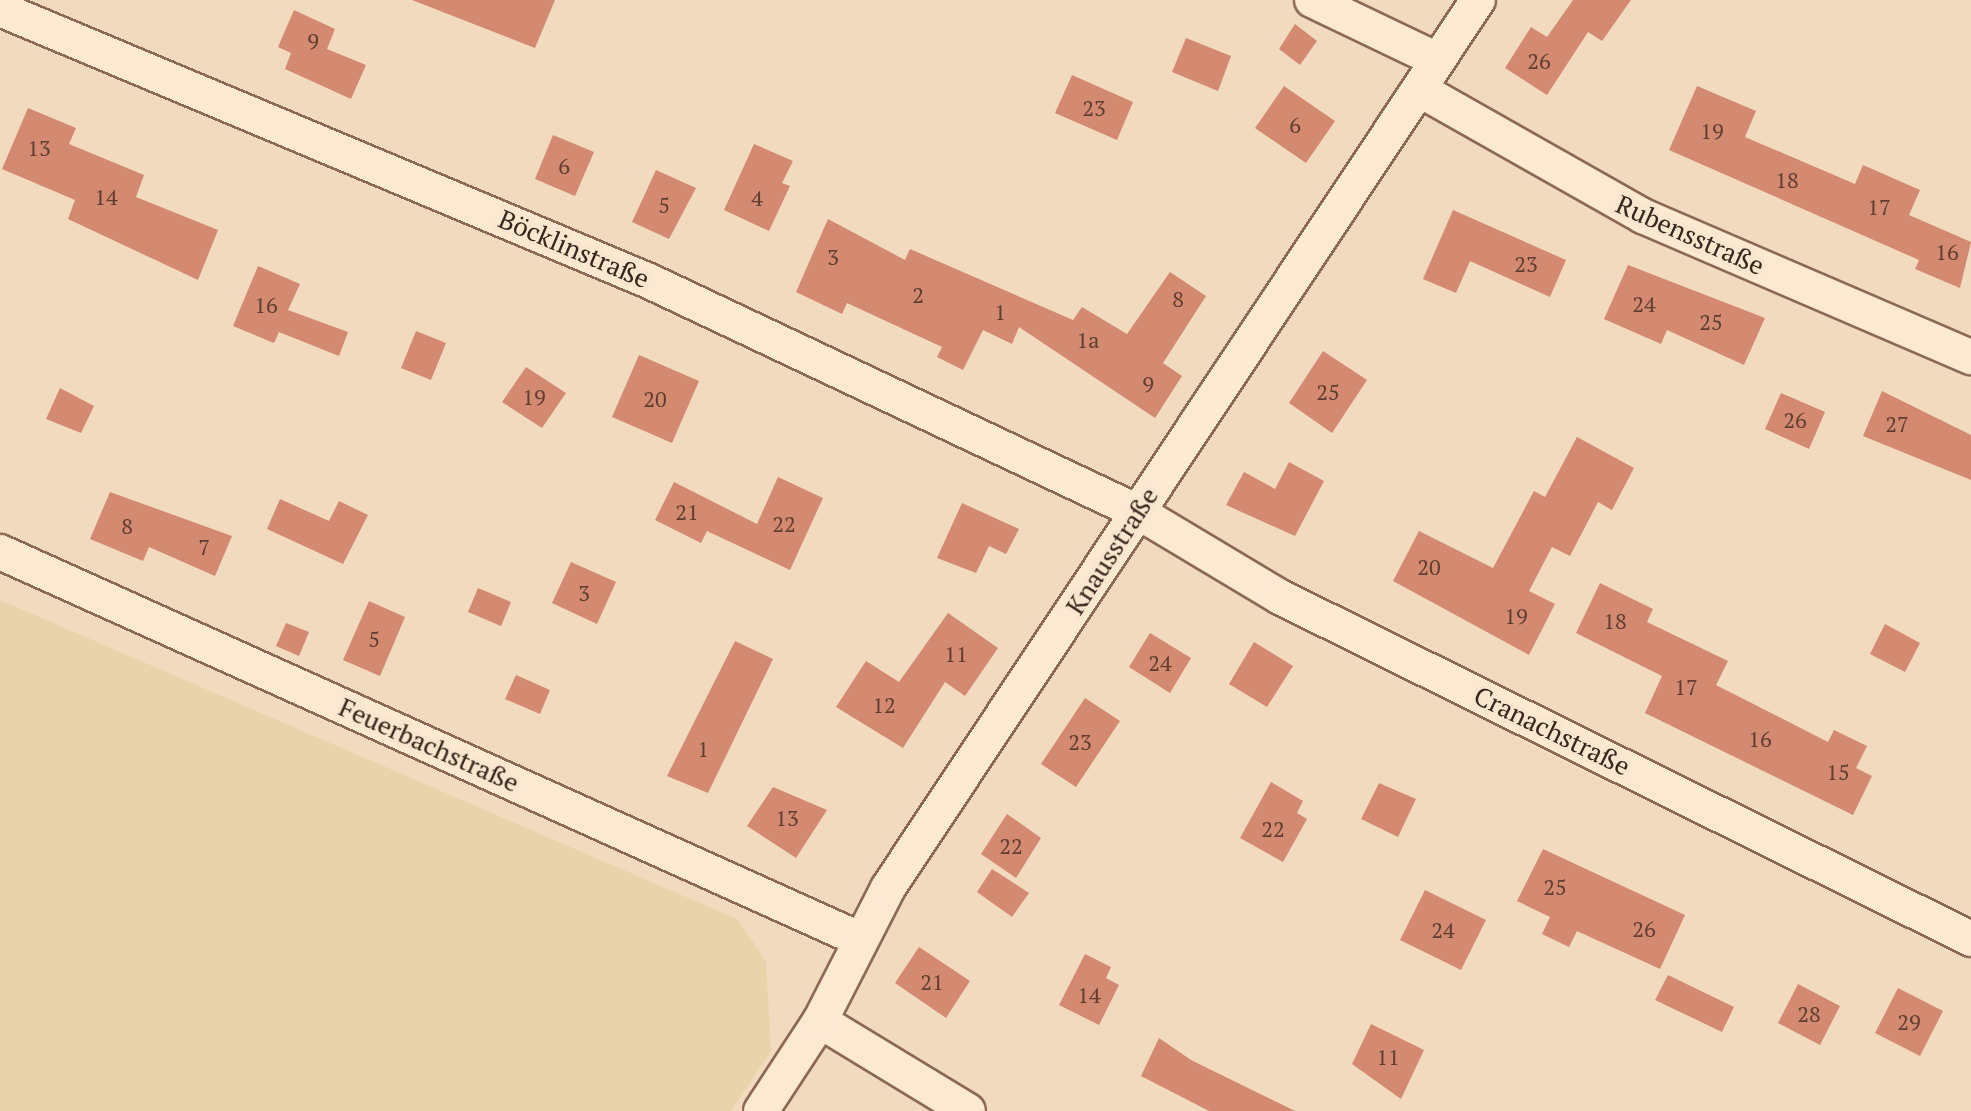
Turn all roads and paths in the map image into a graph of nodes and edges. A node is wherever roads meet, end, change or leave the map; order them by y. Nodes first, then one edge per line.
1 (1312, 0) edge
2 (1478, 0) edge
3 (0, 9) edge
4 (1437, 60) junction
5 (1422, 91) junction
6 (1971, 357) edge
7 (1138, 512) junction
8 (0, 552) edge
9 (857, 938) junction
10 (1971, 939) edge
11 (820, 1021) junction
12 (761, 1111) edge
13 (968, 1111) edge

1 - 4 street
2 - 4 street, Knausstraße
3 - 7 street, Böcklinstraße
4 - 5 street, Knausstraße
5 - 6 street, Rubensstraße
5 - 7 street, Knausstraße
7 - 9 street, Knausstraße
7 - 10 street, Cranachstraße
8 - 9 street, Feuerbachstraße
9 - 11 street, Knausstraße
11 - 12 street, Knausstraße
11 - 13 street

